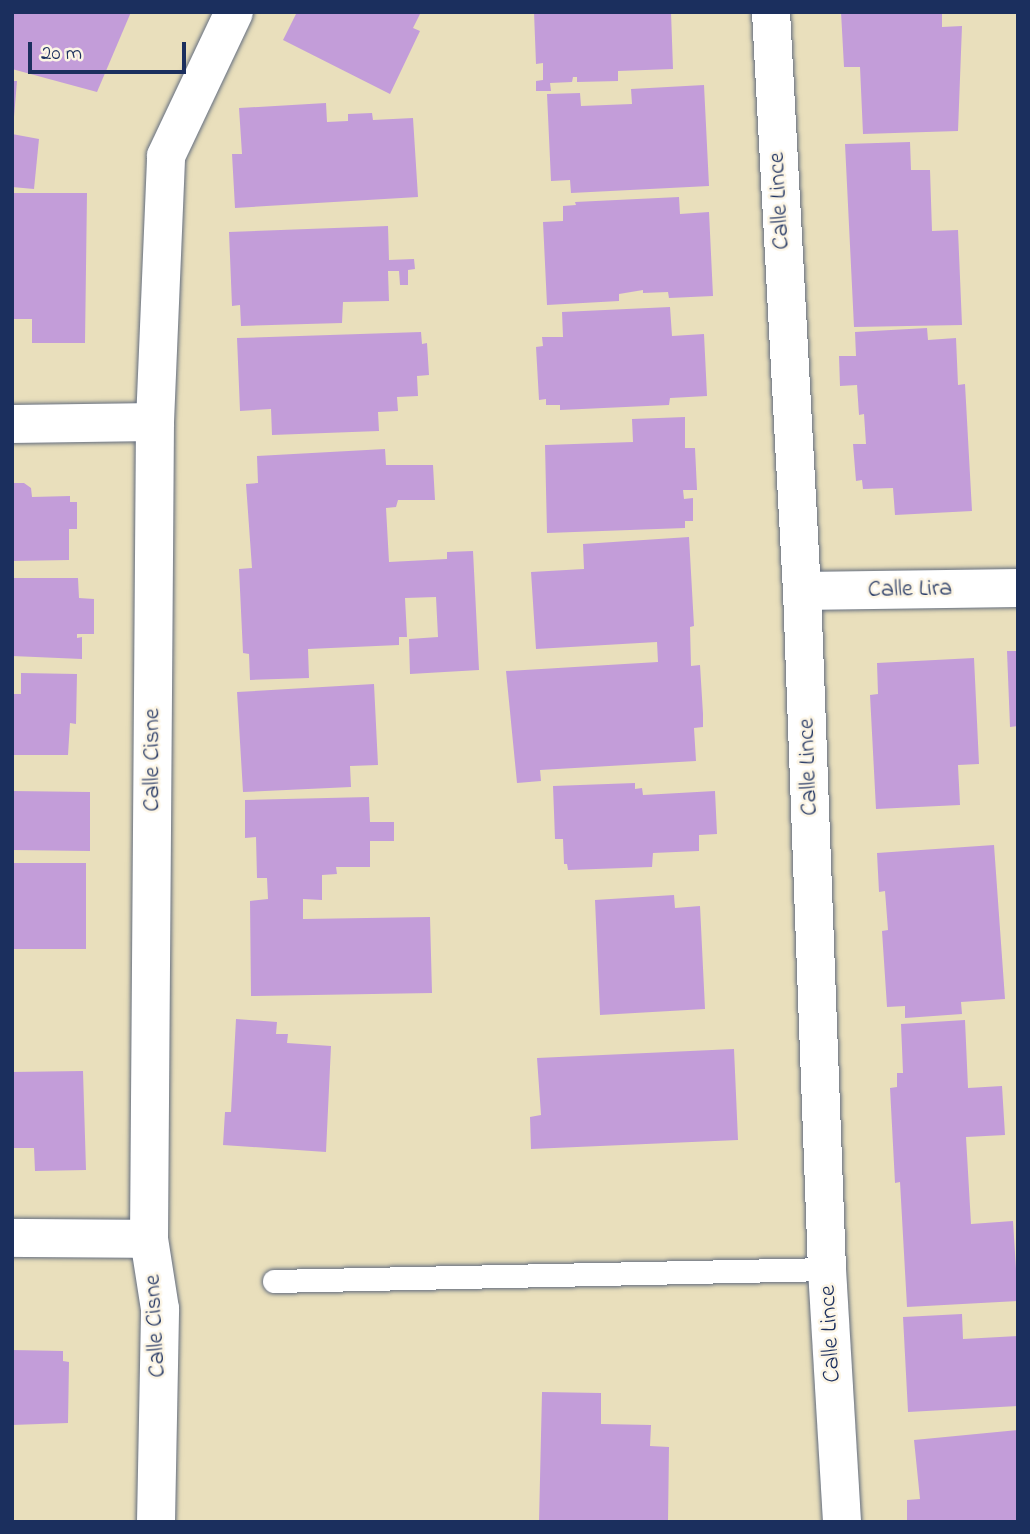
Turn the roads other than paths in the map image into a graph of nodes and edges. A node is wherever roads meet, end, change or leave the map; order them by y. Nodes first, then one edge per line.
1 (234, 12) edge
2 (771, 12) edge
3 (155, 422) junction
4 (12, 424) edge
5 (1018, 588) edge
6 (802, 591) junction
7 (12, 1238) edge
8 (149, 1239) junction
9 (827, 1269) junction
10 (274, 1281) dead end
11 (156, 1522) edge
12 (842, 1522) edge

1 - 3 street, Calle Cisne
2 - 6 street, Calle Lince
3 - 4 street
3 - 8 street, Calle Cisne
5 - 6 street, Calle Lira
6 - 9 street, Calle Lince
7 - 8 street
8 - 11 street, Calle Cisne
9 - 10 lane
9 - 12 street, Calle Lince

